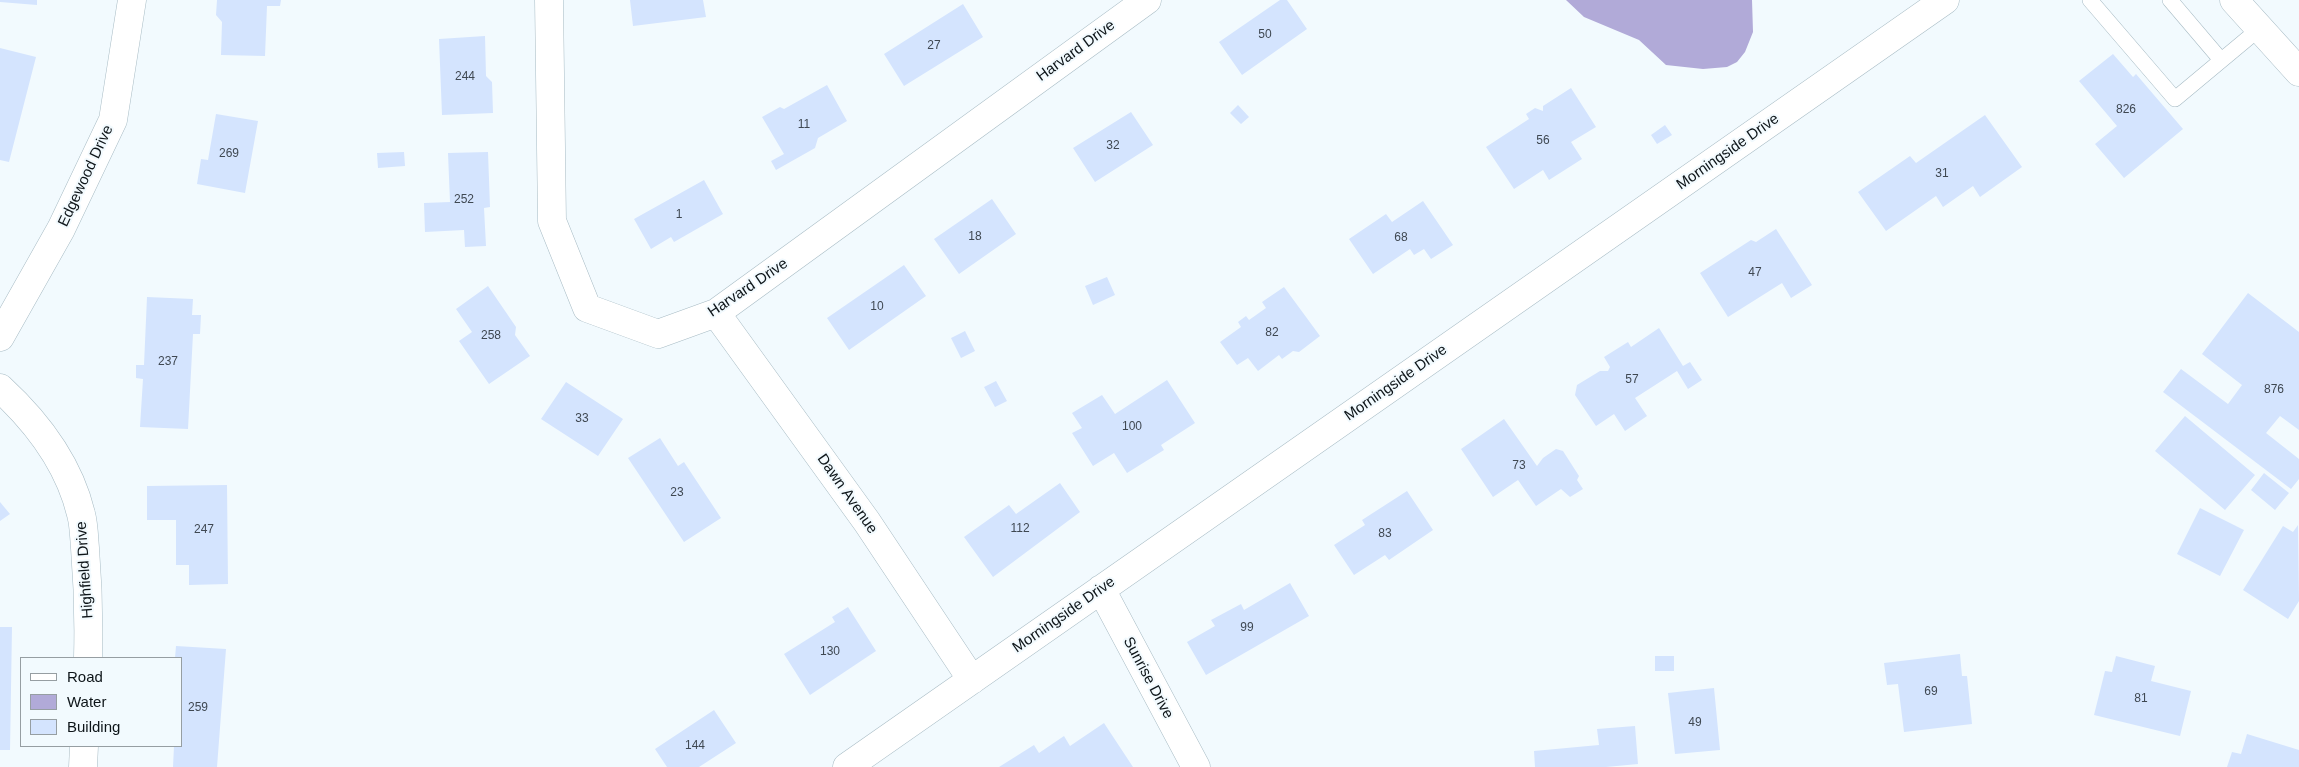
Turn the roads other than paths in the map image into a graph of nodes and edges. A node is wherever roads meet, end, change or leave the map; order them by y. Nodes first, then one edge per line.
1 (132, 0) edge
2 (549, 0) edge
3 (1147, 0) edge
4 (1946, 0) edge
5 (2170, 0) edge
6 (2234, 0) edge
7 (2095, 2) edge
8 (2259, 29) junction
9 (2221, 60) junction
10 (2299, 72) edge
11 (716, 313) junction
12 (0, 337) edge
13 (0, 388) edge
14 (1101, 589) junction
15 (88, 657) edge
16 (972, 680) junction
17 (84, 747) edge
18 (83, 767) edge
19 (847, 767) edge
20 (1196, 767) edge

1 - 12 street, Edgewood Drive
2 - 11 street, Harvard Drive
3 - 11 street, Harvard Drive
4 - 14 street, Morningside Drive
5 - 9 lane
6 - 8 street
7 - 9 lane
8 - 9 lane
8 - 10 street
11 - 16 street, Dawn Avenue
13 - 15 street, Highfield Drive
14 - 16 street, Morningside Drive
14 - 20 street, Sunrise Drive
16 - 19 street, Morningside Drive
17 - 18 street

